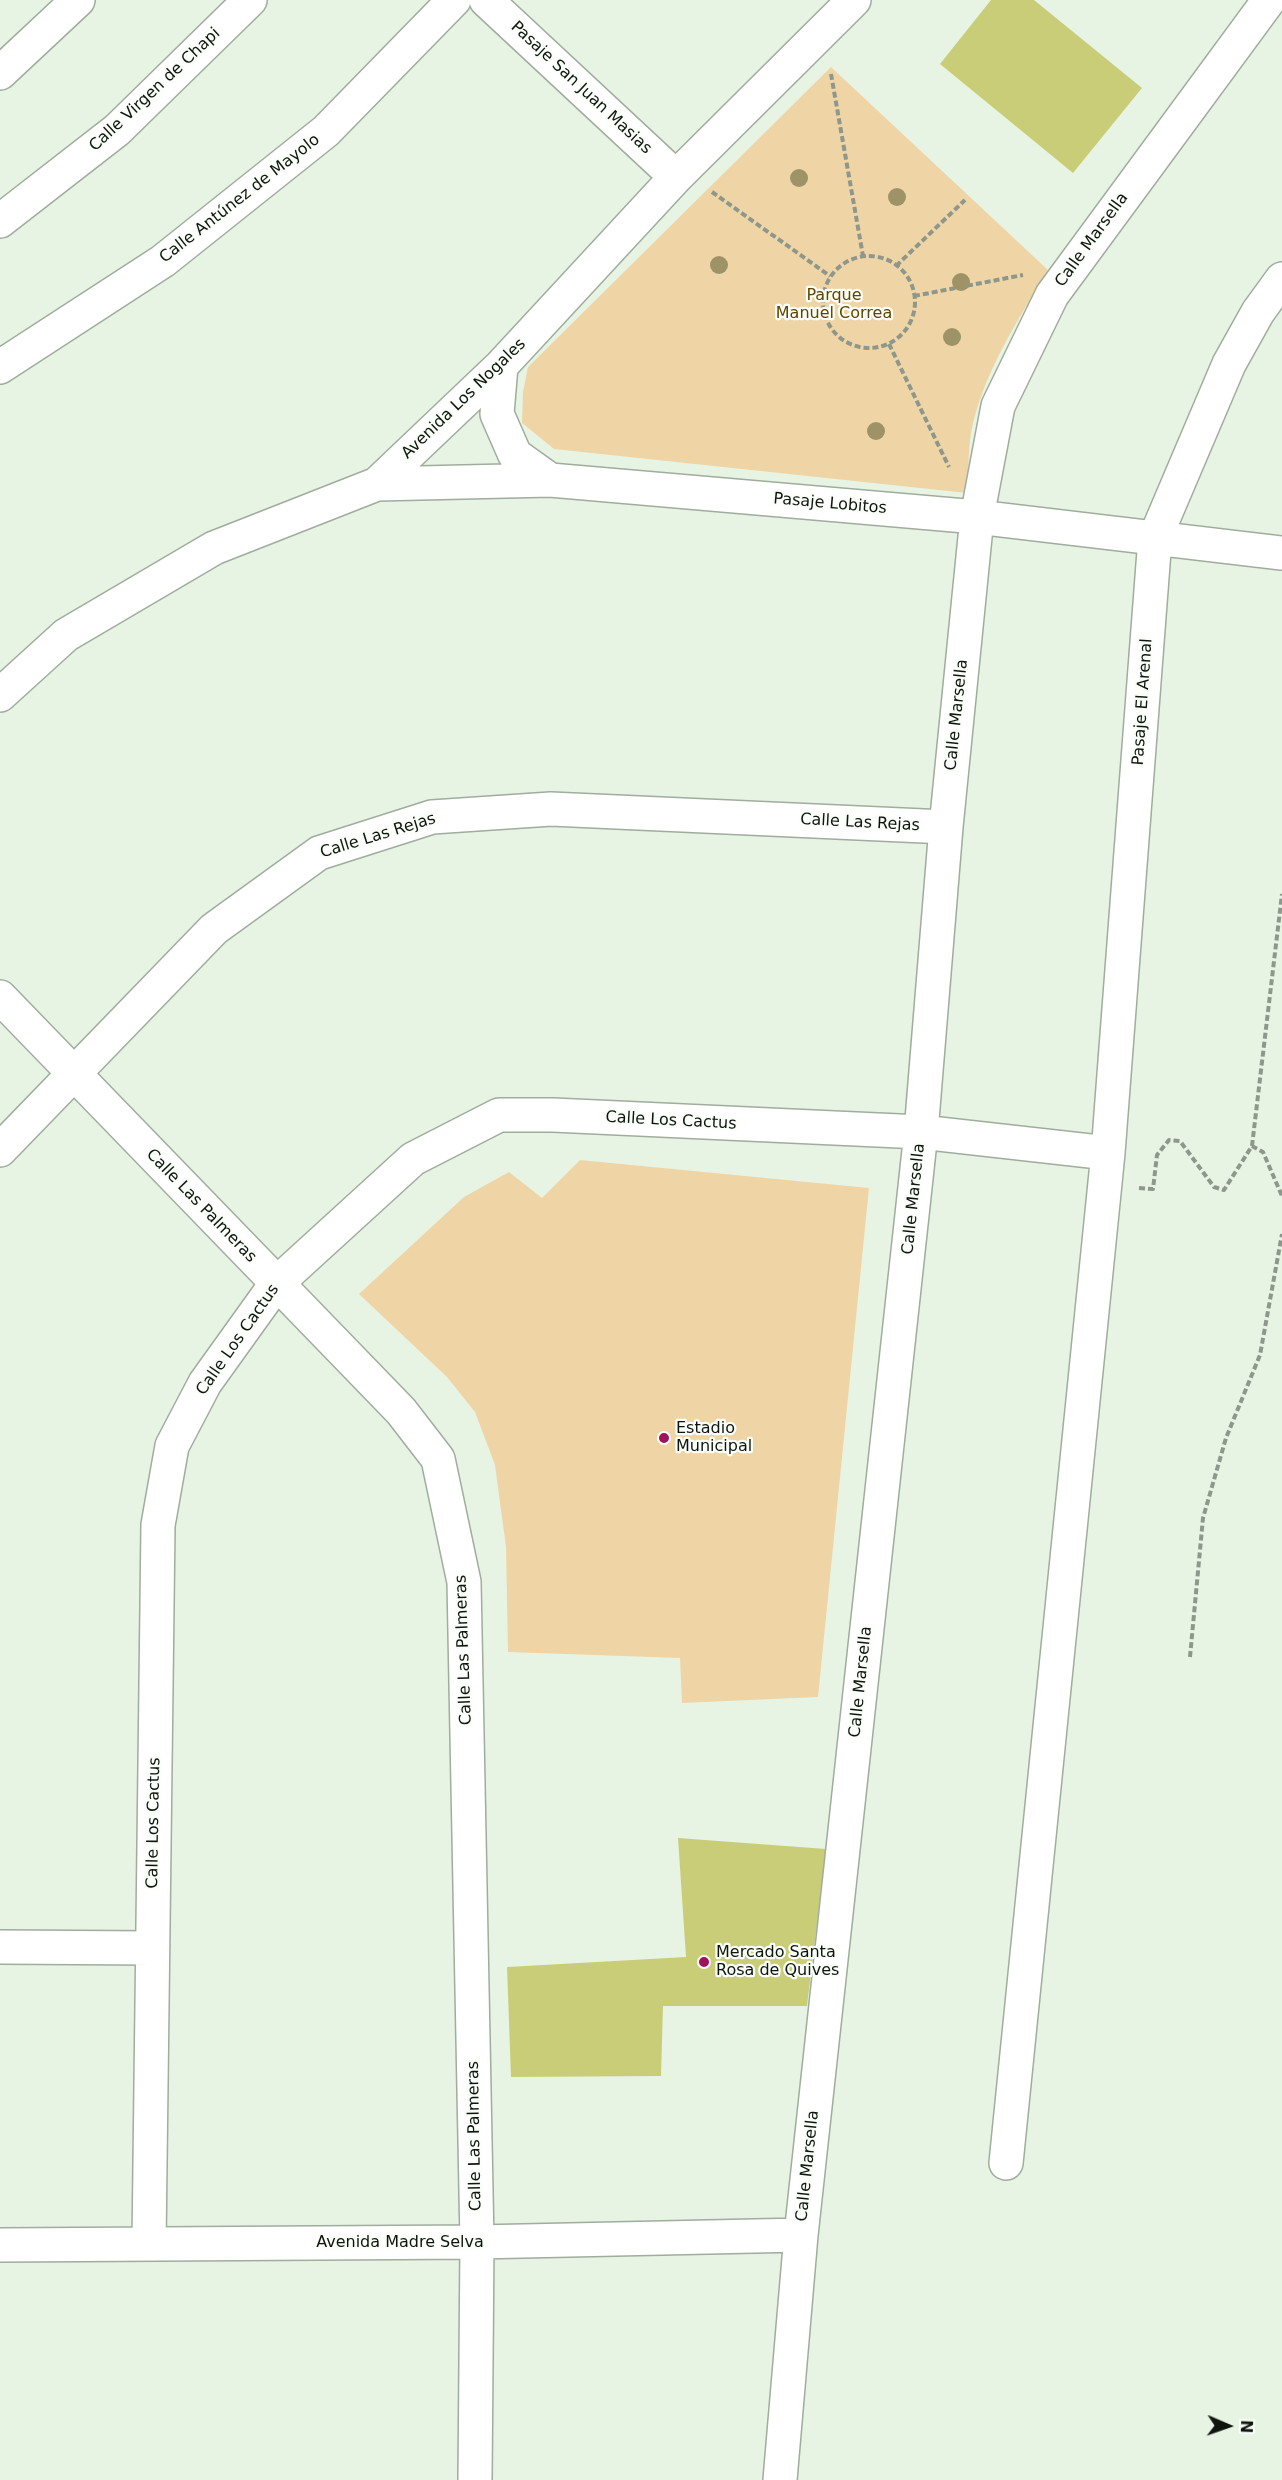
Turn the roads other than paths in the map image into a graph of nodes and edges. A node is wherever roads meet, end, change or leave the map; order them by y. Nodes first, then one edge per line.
1 (78, 0) edge
2 (250, 0) edge
3 (454, 0) edge
4 (486, 0) edge
5 (854, 0) edge
6 (1269, 0) edge
7 (0, 73) edge
8 (676, 177) junction
9 (0, 221) edge
10 (1282, 279) edge
11 (501, 366) junction
12 (0, 367) edge
13 (550, 480) junction
14 (377, 484) junction
15 (977, 517) junction
16 (1155, 538) junction
17 (1282, 553) edge
18 (0, 695) edge
19 (946, 827) junction
20 (0, 997) edge
21 (73, 1074) junction
22 (921, 1132) junction
23 (0, 1150) edge
24 (1108, 1153) junction
25 (276, 1284) junction
26 (0, 1947) edge
27 (152, 1948) junction
28 (1006, 2163) dead end
29 (801, 2235) junction
30 (477, 2242) junction
31 (149, 2244) junction
32 (0, 2245) edge
33 (476, 2480) edge
34 (780, 2480) edge

1 - 7 street
2 - 9 street, Calle Virgen de Chapi
3 - 12 street, Calle Antúnez de Mayolo
4 - 8 street, Pasaje San Juan Masias
5 - 8 street, Avenida Los Nogales
6 - 15 street, Calle Marsella
8 - 11 street, Avenida Los Nogales
10 - 16 street, Pasaje El Arenal
11 - 13 street
11 - 14 street, Avenida Los Nogales
13 - 14 street, Pasaje Lobitos
13 - 15 street, Pasaje Lobitos
14 - 18 street, Avenida Los Nogales
15 - 16 street, Pasaje Lobitos
15 - 19 street, Calle Marsella
16 - 17 street, Pasaje Lobitos
16 - 24 street, Pasaje El Arenal
19 - 21 street, Calle Las Rejas
19 - 22 street, Calle Marsella
20 - 21 street, Calle Las Palmeras
21 - 23 street, Calle Las Rejas
21 - 25 street, Calle Las Palmeras
22 - 24 street, Calle Los Cactus
22 - 25 street, Calle Los Cactus
22 - 29 street, Calle Marsella
24 - 28 street, Pasaje El Arenal
25 - 27 street, Calle Los Cactus
25 - 30 street, Calle Las Palmeras
26 - 27 street
27 - 31 street, Calle Los Cactus
29 - 30 street, Avenida Madre Selva
29 - 34 street, Calle Marsella
30 - 31 street, Avenida Madre Selva
30 - 33 street, Calle Las Palmeras
31 - 32 street, Avenida Madre Selva

